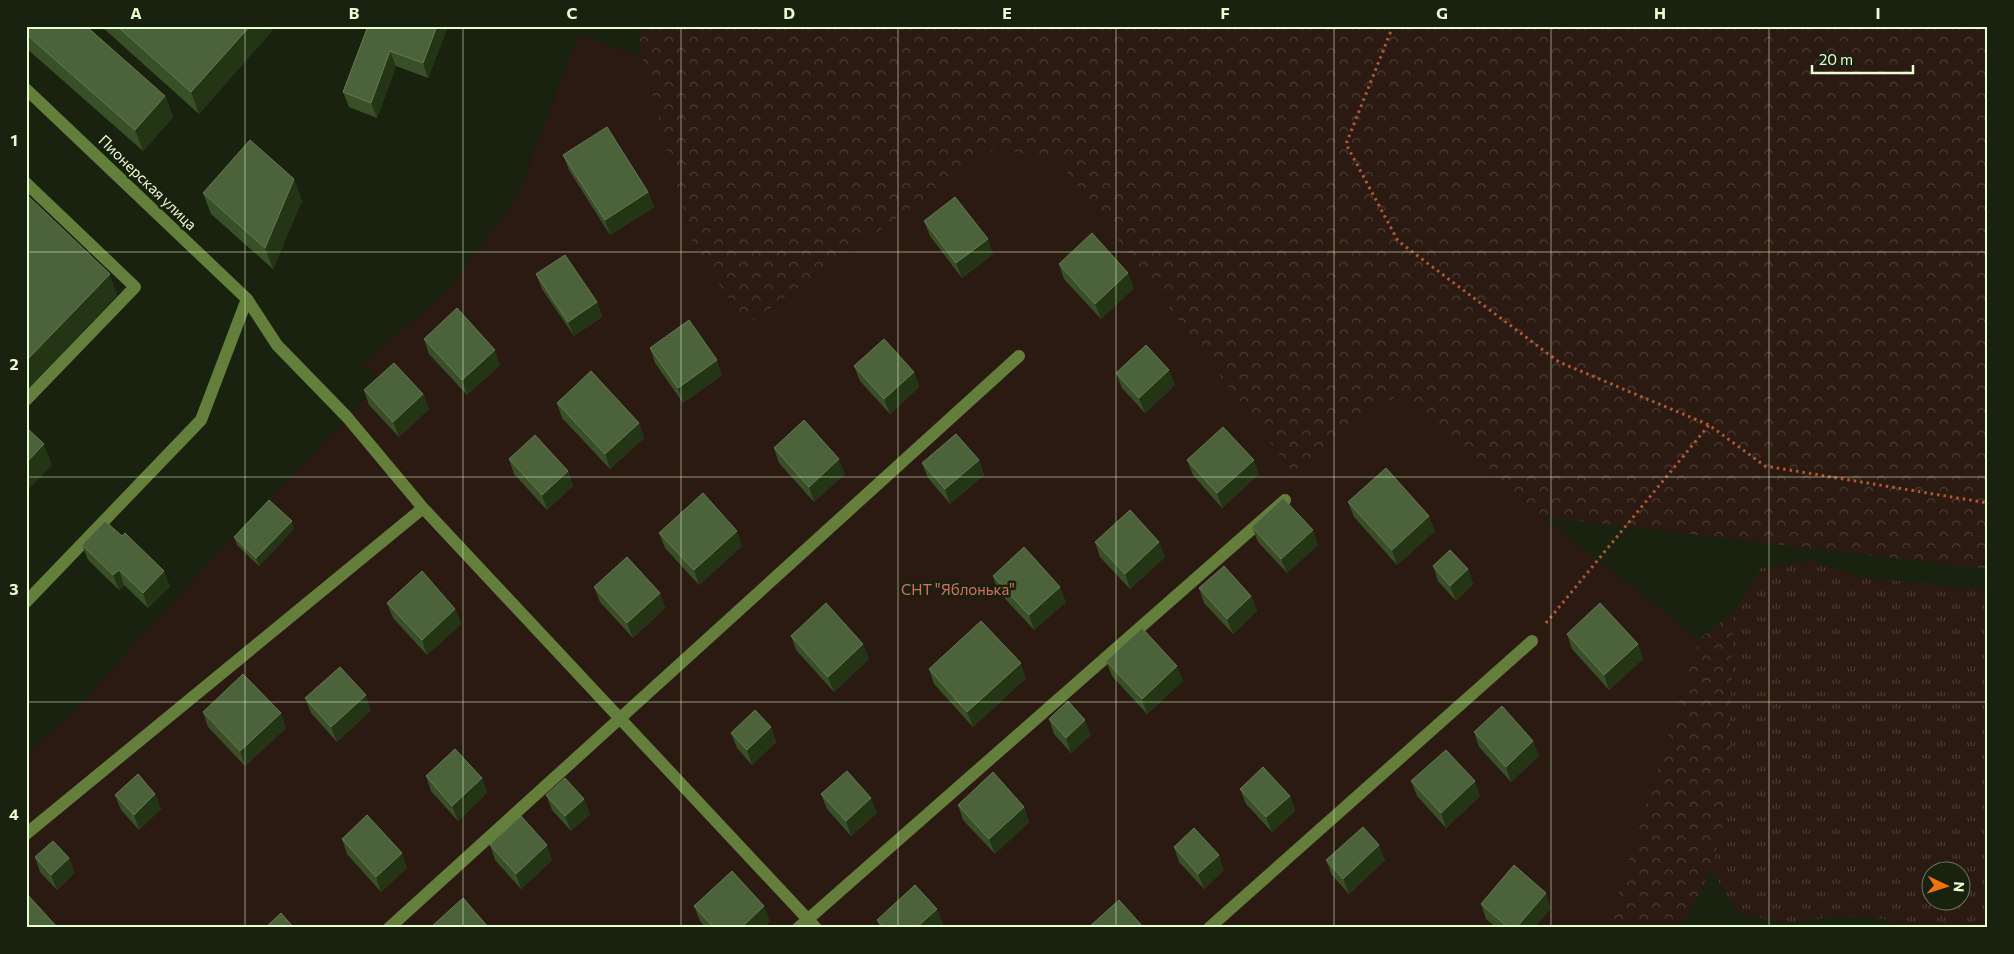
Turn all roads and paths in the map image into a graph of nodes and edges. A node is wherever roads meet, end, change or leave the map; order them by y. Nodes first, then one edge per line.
1 (1393, 26) edge
2 (26, 89) edge
3 (26, 183) edge
4 (247, 299) junction
5 (1019, 356) dead end
6 (26, 400) edge
7 (1709, 425) junction
8 (1285, 500) edge
9 (1988, 502) edge
10 (423, 508) junction
11 (26, 602) edge
12 (1532, 641) joint
13 (621, 718) junction
14 (26, 834) edge
15 (812, 923) edge
16 (389, 928) edge
17 (798, 928) edge
18 (1209, 928) edge

1 - 7 path
2 - 4 street, Пионерская улица
3 - 6 street
4 - 10 street, Пионерская улица
4 - 11 street
5 - 13 street
7 - 9 path
7 - 12 path
8 - 15 street
10 - 13 street, Пионерская улица
10 - 14 street
12 - 18 street
13 - 15 street, Пионерская улица
13 - 16 street
15 - 17 street

